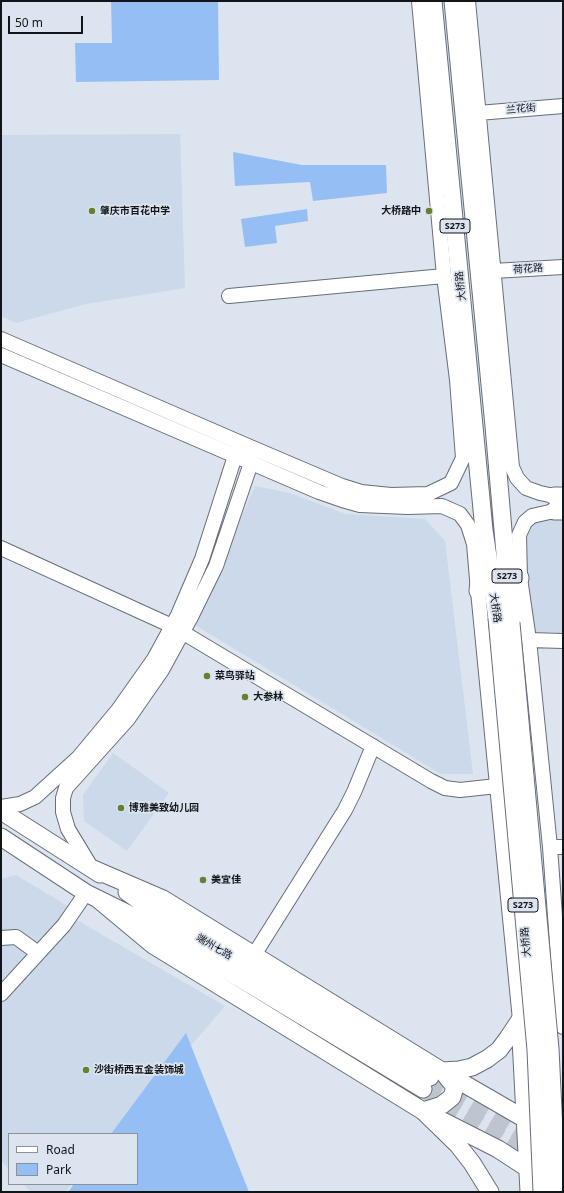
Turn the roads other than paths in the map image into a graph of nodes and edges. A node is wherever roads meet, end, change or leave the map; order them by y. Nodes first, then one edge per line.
1 (419, 1) edge
2 (423, 1) edge
3 (433, 1) edge
4 (453, 1) edge
5 (468, 1) edge
6 (421, 19) junction
7 (563, 106) edge
8 (478, 113) junction
9 (485, 185) junction
10 (477, 245) junction
11 (563, 267) edge
12 (493, 271) junction
13 (444, 276) junction
14 (230, 296) dead end
15 (1, 339) edge
16 (1, 355) edge
17 (457, 380) junction
18 (494, 426) junction
19 (248, 446) junction
20 (477, 450) junction
21 (509, 451) junction
22 (235, 456) junction
23 (251, 463) junction
24 (558, 504) edge
25 (502, 528) junction
26 (484, 530) junction
27 (1, 548) edge
28 (520, 578) junction
29 (478, 591) junction
30 (504, 620) junction
31 (177, 629) junction
32 (529, 640) junction
33 (563, 641) edge
34 (372, 746) junction
35 (497, 786) junction
36 (1, 807) edge
37 (1, 811) edge
38 (1, 838) edge
39 (557, 847) edge
40 (91, 868) junction
41 (93, 897) junction
42 (1, 938) edge
43 (38, 953) junction
44 (254, 955) junction
45 (1, 994) edge
46 (561, 1010) junction
47 (519, 1014) junction
48 (563, 1027) edge
49 (432, 1079) junction
50 (423, 1111) junction
51 (525, 1119) junction
52 (563, 1145) edge
53 (528, 1168) junction
54 (563, 1191) edge
55 (490, 1192) edge
56 (529, 1192) edge
57 (542, 1192) edge
58 (557, 1192) edge

1 - 6 street
2 - 6 street
3 - 20 main road, 大桥路 / S273
4 - 10 main road, 大桥路 / S273
5 - 8 street
6 - 13 street
7 - 8 street, 兰花街
8 - 9 street
9 - 10 street
9 - 12 street
10 - 18 main road, 大桥路 / S273
11 - 12 street, 荷花路
12 - 21 street
13 - 14 street
13 - 17 street
15 - 19 street
16 - 22 street
17 - 19 street
17 - 20 street
18 - 21 street
18 - 25 main road, 大桥路 / S273
19 - 22 street
19 - 23 street
20 - 26 main road, 大桥路 / S273
21 - 24 street
22 - 23 street
22 - 31 street
23 - 29 street
23 - 31 street
24 - 28 street
25 - 28 main road
25 - 30 main road, 大桥路 / S273
26 - 29 main road
26 - 30 main road, 大桥路 / S273
27 - 31 street
28 - 32 street
29 - 35 street
30 - 57 main road, 大桥路 / S273, bridge
30 - 58 main road, 大桥路 / S273, bridge
31 - 34 street
31 - 36 street
31 - 40 street
32 - 33 street
32 - 39 street
34 - 35 street
34 - 44 street
35 - 47 street
37 - 40 main road, 端州七路
38 - 41 main road, 端州七路
39 - 46 street
40 - 44 main road
40 - 49 main road, 端州七路
41 - 43 street
41 - 49 main road, 端州七路
41 - 50 main road
42 - 43 street
43 - 45 street
44 - 49 main road
46 - 47 street
46 - 48 street
47 - 49 main road
47 - 51 main road
49 - 50 main road
49 - 51 main road
50 - 53 main road
50 - 55 main road
51 - 52 main road
51 - 53 main road
53 - 54 main road
53 - 56 main road

